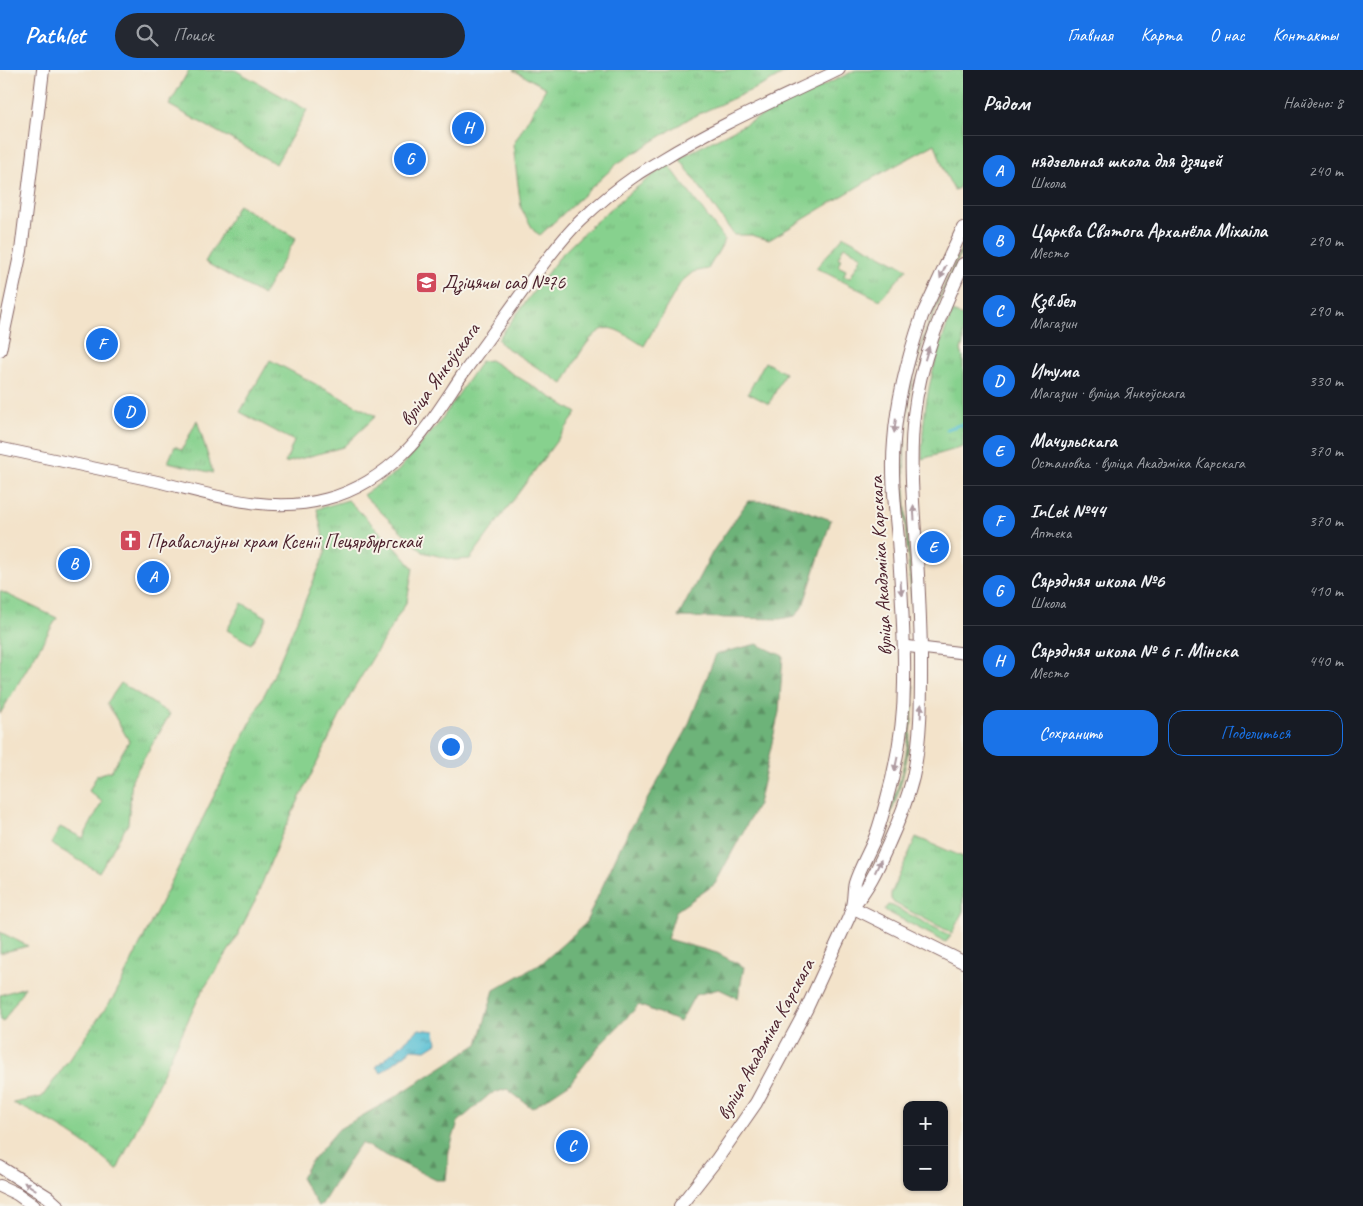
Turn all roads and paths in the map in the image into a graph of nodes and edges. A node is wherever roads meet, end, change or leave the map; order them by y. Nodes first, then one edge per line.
1 (43, 70) edge
2 (839, 70) edge
3 (963, 228) edge
4 (963, 264) edge
5 (0, 350) edge
6 (0, 448) edge
7 (904, 646) junction
8 (920, 647) junction
9 (963, 653) edge
10 (852, 907) junction
11 (963, 962) edge
12 (0, 1167) edge
13 (0, 1186) edge
14 (34, 1206) edge
15 (58, 1206) edge
16 (680, 1206) edge

1 - 5 main road
2 - 6 street, вуліца Янкоўскага
3 -> 7 main road, вуліца Акадэміка Карскага
8 -> 4 main road, вуліца Акадэміка Карскага
7 - 8 street
7 -> 10 main road, вуліца Акадэміка Карскага
8 - 9 street
10 -> 8 main road, вуліца Акадэміка Карскага
10 - 11 main road
10 - 16 main road, вуліца Акадэміка Карскага
15 -> 12 main road
13 - 14 main road

